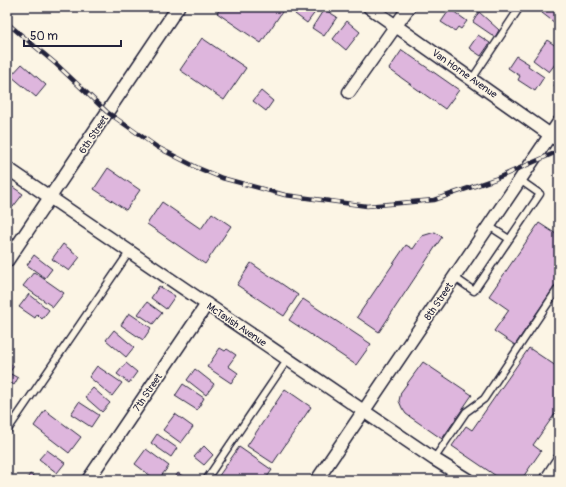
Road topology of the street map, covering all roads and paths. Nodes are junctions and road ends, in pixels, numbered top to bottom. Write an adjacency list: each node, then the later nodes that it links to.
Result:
1 (178, 7): 12 (street, 6th Street)
2 (369, 7): 5 (street, Van Horne Avenue)
3 (409, 7): 5 (street)
4 (520, 7): 6 (lane)
5 (396, 25): 6 (street, Van Horne Avenue); 7 (street)
6 (472, 79): 9 (street, Van Horne Avenue)
7 (348, 92)
8 (559, 122): 9 (street, 8th Street)
9 (555, 138): 11 (street, 8th Street)
10 (7, 168): 12 (street, McTavish Avenue)
11 (520, 180): 13 (street, 8th Street); 14 (lane)
12 (50, 196): 15 (street, McTavish Avenue); 16 (street, 6th Street)
13 (489, 226): 14 (lane); 17 (street, 8th Street)
14 (509, 240): 17 (lane)
15 (130, 251): 19 (street, McTavish Avenue); 22 (lane)
16 (7, 261)
17 (454, 277): 21 (street, 8th Street)
18 (559, 287): 23 (lane)
19 (207, 304): 20 (street, McTavish Avenue); 25 (street, 7th Street)
20 (288, 359): 21 (street, McTavish Avenue); 26 (lane)
21 (364, 411): 23 (street, McTavish Avenue); 27 (street, 8th Street)
22 (7, 431)
23 (434, 459): 28 (street, McTavish Avenue)
24 (559, 460): 29 (street)
25 (88, 480)
26 (206, 480)
27 (317, 480)
28 (468, 480)
29 (546, 480)

